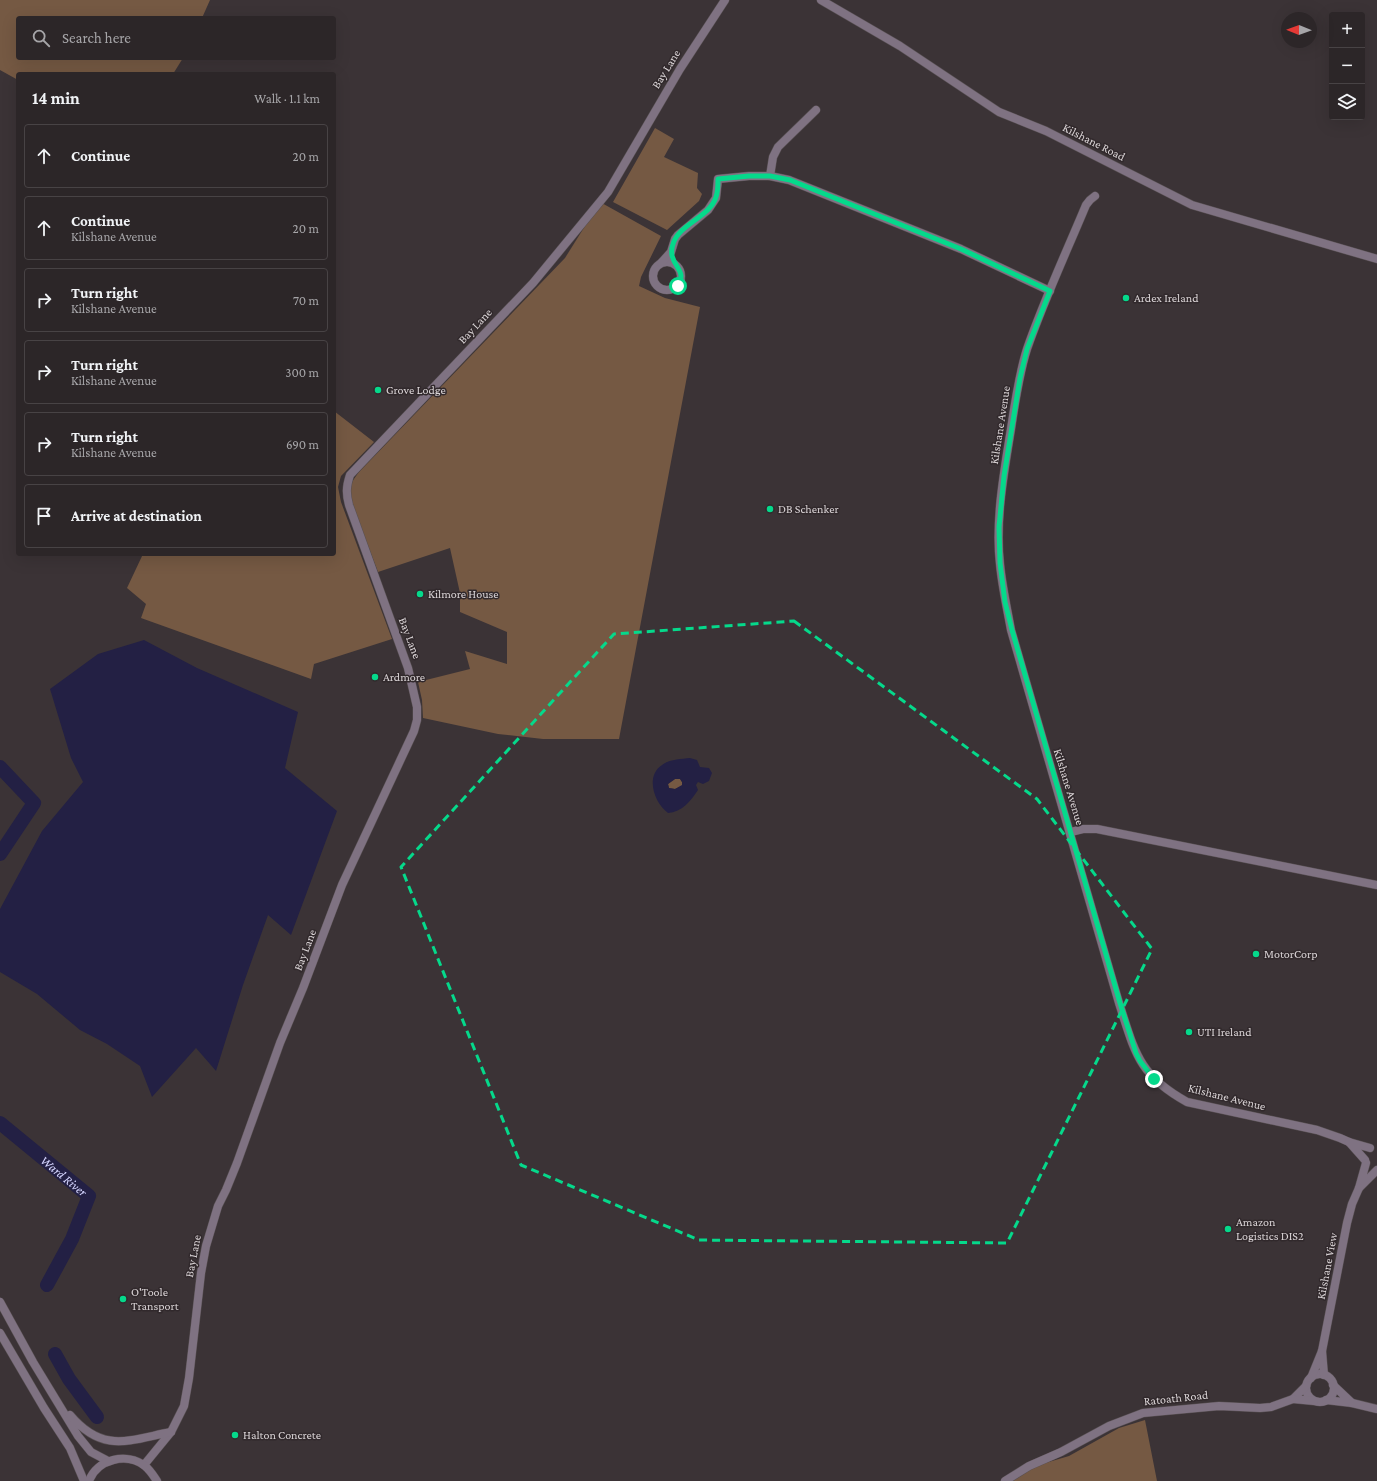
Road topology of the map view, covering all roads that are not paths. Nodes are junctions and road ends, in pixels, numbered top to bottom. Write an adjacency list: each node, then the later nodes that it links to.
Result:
1 (725, 0): 31 (street, Bay Lane)
2 (821, 0): 7 (street, Kilshane Road)
3 (816, 110): 4 (street)
4 (770, 176): 6 (street); 10 (street)
5 (1095, 196): 10 (street, Kilshane Avenue)
6 (670, 252): 8 (street); 9 (street)
7 (1377, 259)
8 (661, 263): 9 (street); 9 (street)
9 (675, 264)
10 (1050, 291): 11 (street, Kilshane Avenue)
11 (1070, 832): 12 (street); 13 (street, Kilshane Avenue)
12 (1377, 885)
13 (1349, 1142): 14 (street, Kilshane Avenue); 15 (street, Kilshane Avenue)
14 (1374, 1146): 15 (street, Kilshane View)
15 (1365, 1162): 16 (street, Kilshane Avenue); 17 (street, Kilshane View)
16 (1377, 1170): 17 (street, Kilshane View)
17 (1359, 1188): 20 (street, Kilshane View)
18 (0, 1302): 21 (street)
19 (0, 1333): 34 (street)
20 (1322, 1351): 22 (street, Kilshane View); 23 (street, Kilshane View)
21 (33, 1362): 31 (street); 32 (street)
22 (1324, 1375): 23 (street); 24 (street)
23 (1311, 1378): 25 (street)
24 (1333, 1385): 27 (street); 29 (street)
25 (1306, 1386): 26 (street, Ratoath Road); 28 (street)
26 (1293, 1399): 28 (street, Ratoath Road); 37 (street, Ratoath Road)
27 (1326, 1400): 28 (street); 29 (street)
28 (1314, 1401)
29 (1352, 1403): 30 (street)
30 (1377, 1409)
31 (171, 1432): 33 (street, Bay Lane)
32 (108, 1461): 33 (street); 35 (street)
33 (144, 1465): 36 (street)
34 (84, 1481)
35 (89, 1481)
36 (157, 1481)
37 (1005, 1481)

